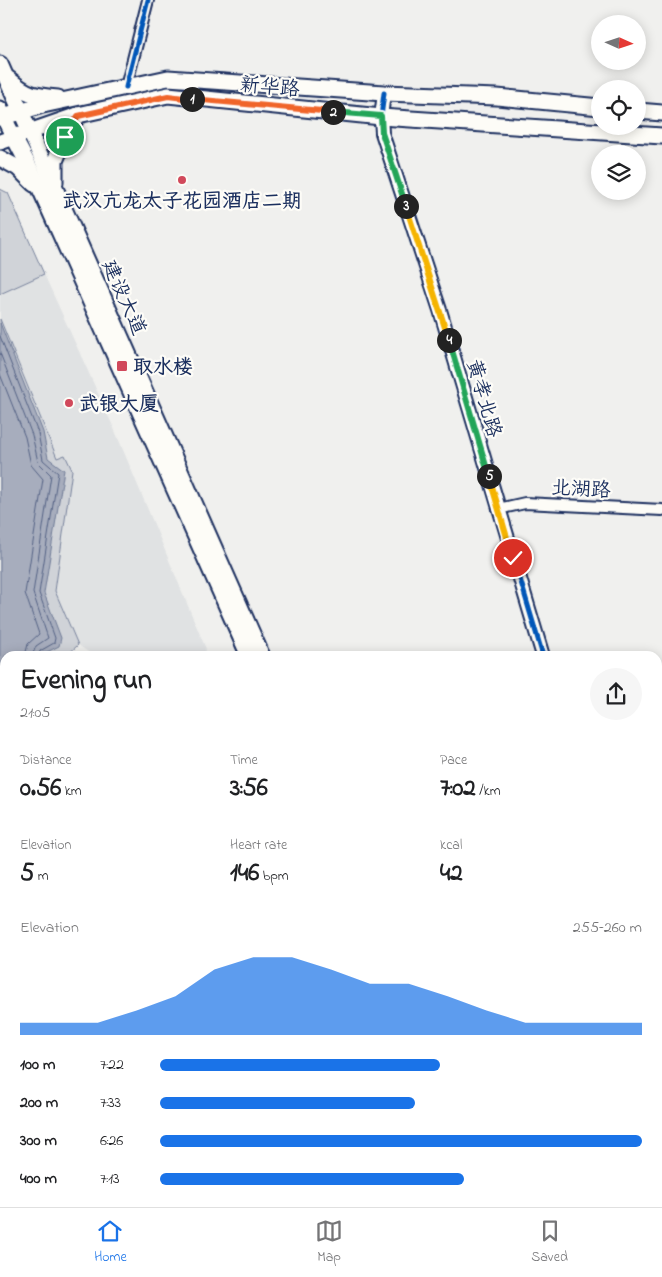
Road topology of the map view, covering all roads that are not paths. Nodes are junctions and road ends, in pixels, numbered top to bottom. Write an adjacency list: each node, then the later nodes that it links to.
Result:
1 (148, 0): 3 (street)
2 (3, 70): 5 (main road); 7 (main road, 建设大道)
3 (126, 87): 4 (main road, 新华路); 5 (main road, 新华路)
4 (384, 93): 6 (main road, 新华路); 12 (street, 黄孝北路)
5 (69, 100): 7 (main road, 新华路)
6 (591, 106)
7 (20, 111): 10 (main road, 新华路); 13 (main road, 建设大道)
8 (646, 112): 9 (main road)
9 (662, 113)
10 (1, 115): 15 (main road, 建设大道)
11 (78, 116): 12 (main road, 新华路); 13 (main road, 新华路); 17 (main road)
12 (381, 116): 14 (main road, 新华路); 18 (street, 黄孝北路)
13 (30, 131): 15 (main road, 新华路); 17 (main road, 建设大道)
14 (662, 136)
15 (6, 140): 17 (main road, 建设大道)
16 (0, 158): 17 (main road)
17 (49, 191): 20 (main road, 建设大道); 21 (main road, 建设大道)
18 (498, 509): 19 (street, 北湖路); 22 (street, 黄孝北路)
19 (662, 510)
20 (247, 651)
21 (260, 651)
22 (541, 651)

